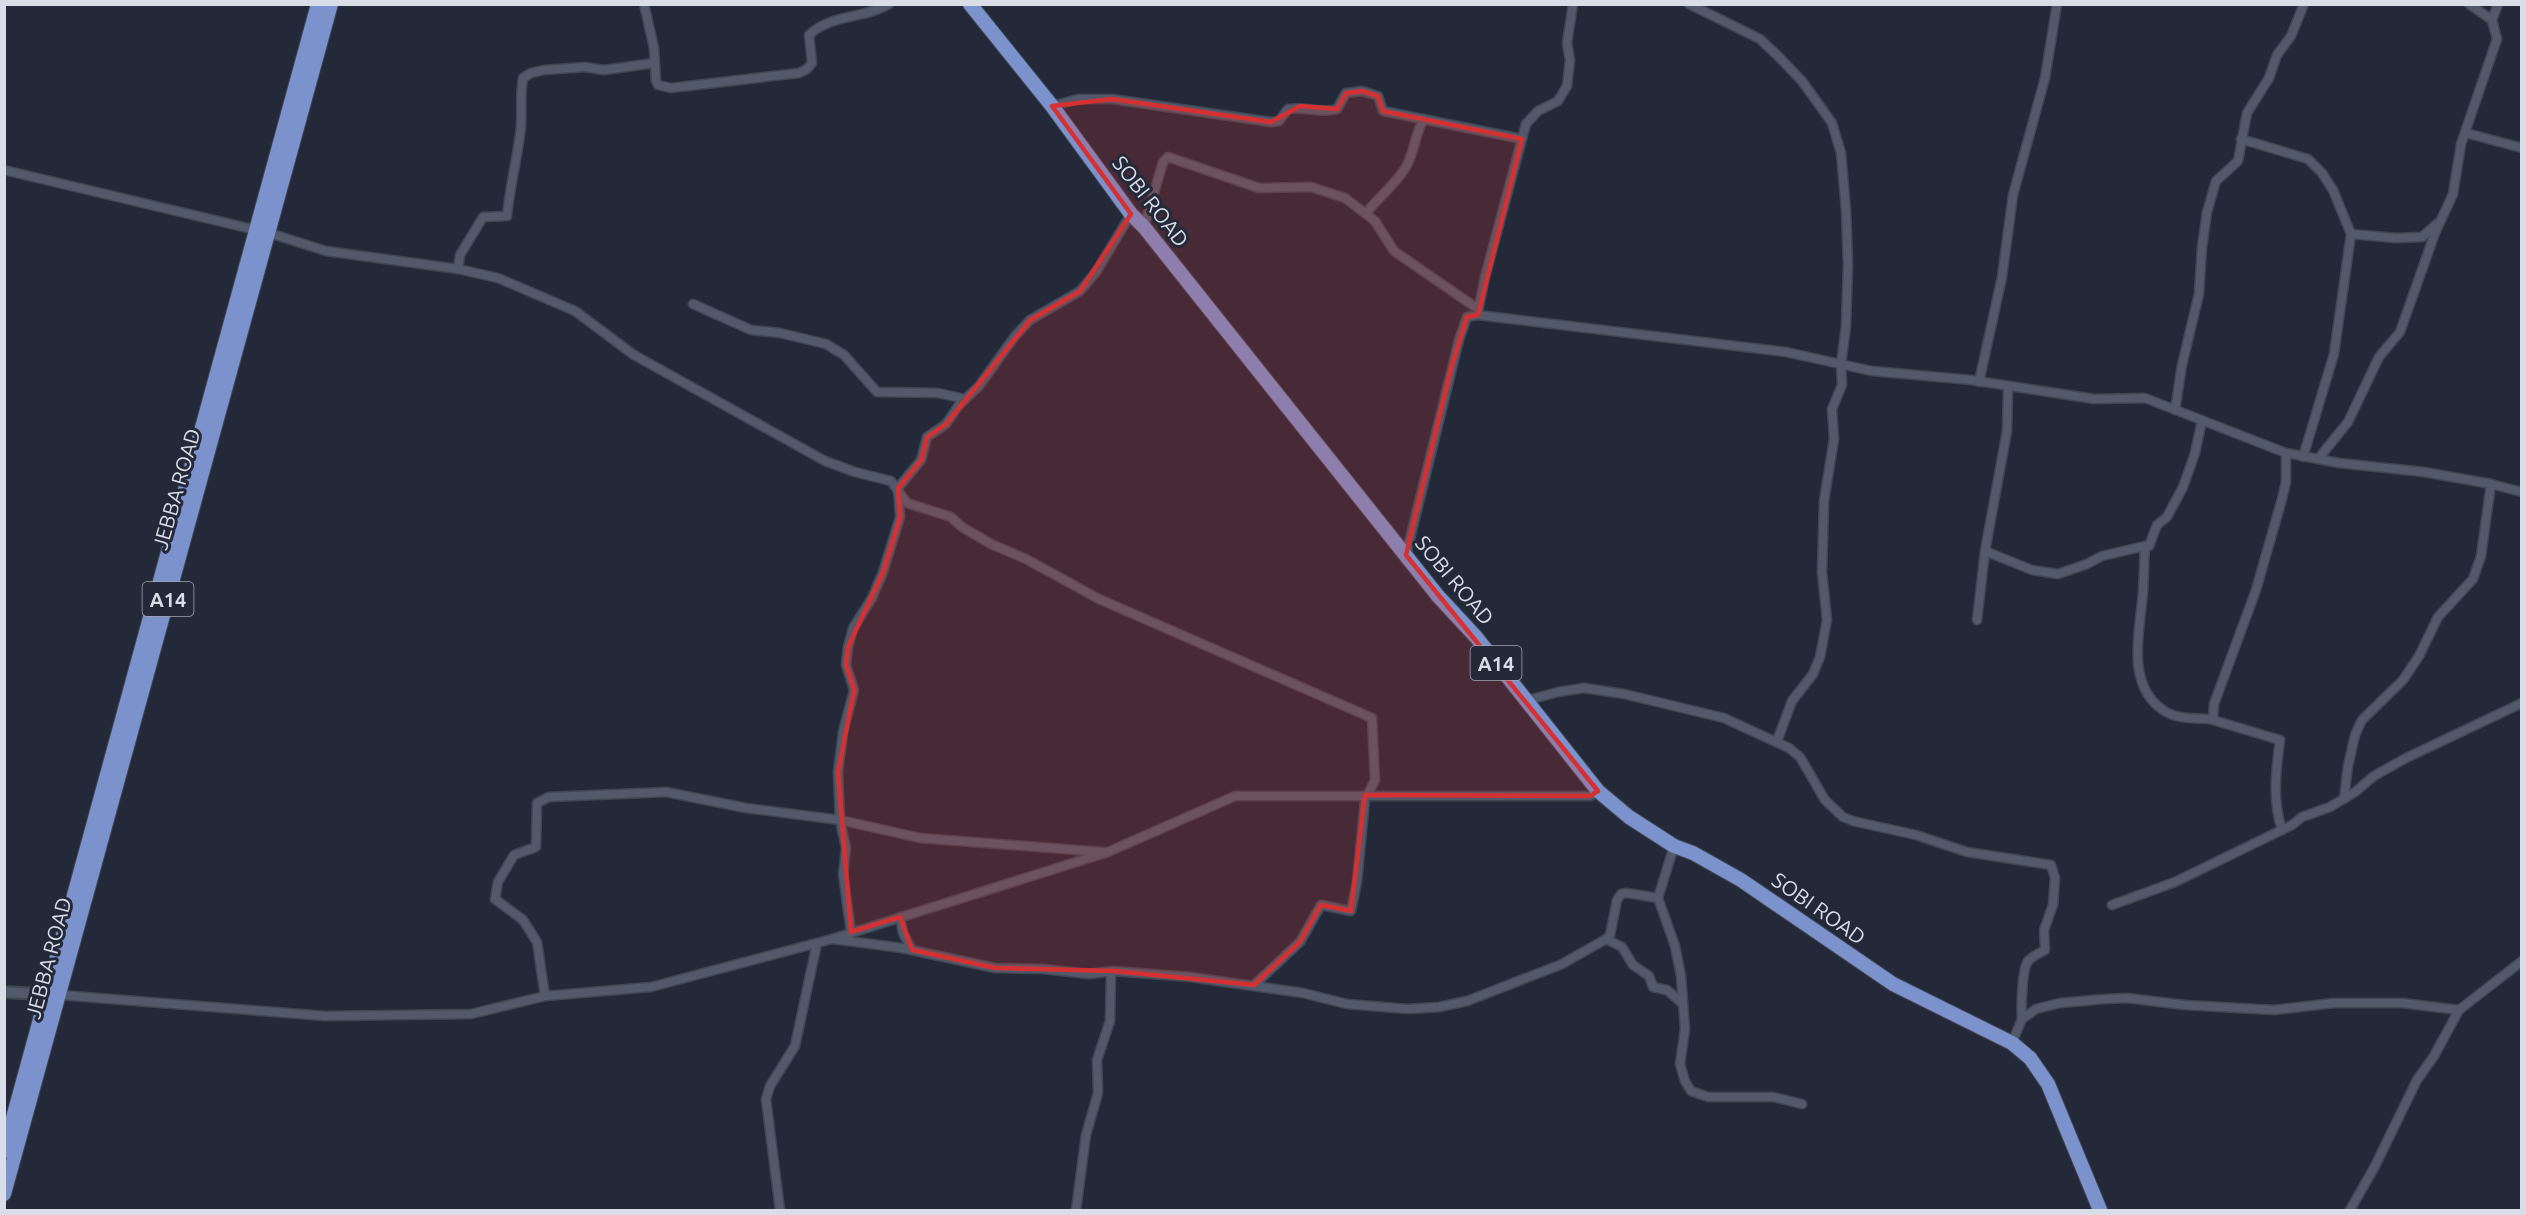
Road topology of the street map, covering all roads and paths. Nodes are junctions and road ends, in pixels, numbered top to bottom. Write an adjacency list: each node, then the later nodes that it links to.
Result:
1 (318, 4): 25 (highway, A14)
2 (331, 4): 25 (highway, A14)
3 (644, 4): 13 (street)
4 (889, 4): 13 (street)
5 (970, 4): 14 (highway, SOBI ROAD / A14)
6 (1574, 4): 17 (street)
7 (1689, 4): 30 (street)
8 (2057, 4): 31 (street)
9 (2304, 4): 18 (street)
10 (2469, 4): 12 (street)
11 (2498, 4): 12 (street)
12 (2492, 20): 16 (street)
13 (654, 63): 27 (street)
14 (1052, 106): 15 (street); 22 (highway, SOBI ROAD / A14)
15 (1424, 119): 17 (street); 21 (street)
16 (2466, 134): 19 (street); 23 (street)
17 (1522, 139): 29 (street)
18 (2241, 139): 26 (street); 34 (street)
19 (2522, 148)
20 (4, 170): 25 (street)
21 (1366, 213): 24 (street); 29 (street)
22 (1131, 214): 24 (highway, SOBI ROAD / A14); 33 (street)
23 (2440, 222): 26 (street); 38 (street)
24 (1144, 227): 44 (highway, SOBI ROAD / A14)
25 (263, 231): 27 (street); 69 (highway, A14)
26 (2351, 234): 37 (street)
27 (458, 269): 40 (street)
28 (693, 304): 33 (street)
29 (1478, 312): 30 (street); 44 (street)
30 (1841, 365): 31 (street); 49 (street)
31 (1978, 382): 32 (street)
32 (2008, 387): 34 (street); 43 (street)
33 (965, 399): 40 (street)
34 (2175, 410): 35 (street)
35 (2202, 421): 36 (street); 42 (street)
36 (2286, 453): 37 (street); 48 (street)
37 (2303, 457): 38 (street)
38 (2318, 459): 39 (street)
39 (2491, 484): 41 (street); 52 (street)
40 (898, 488): 51 (street); 53 (street)
41 (2522, 492)
42 (2145, 546): 43 (street); 48 (street)
43 (1985, 551): 45 (street)
44 (1406, 555): 46 (highway, SOBI ROAD / A14)
45 (1977, 620)
46 (1525, 701): 49 (street); 50 (highway, SOBI ROAD / A14)
47 (2522, 704): 52 (street)
48 (2213, 719): 54 (street)
49 (1777, 741): 73 (street)
50 (1598, 791): 51 (street); 55 (highway, SOBI ROAD / A14)
51 (1369, 795): 56 (street); 67 (street)
52 (2344, 799): 54 (street)
53 (840, 820): 56 (street); 60 (street); 70 (street)
54 (2282, 830): 58 (street)
55 (1674, 846): 57 (street); 74 (highway, SOBI ROAD / A14)
56 (1108, 852): 59 (street)
57 (1658, 898): 62 (street); 71 (street)
58 (2112, 905)
59 (900, 917): 60 (street); 64 (street)
60 (851, 932): 61 (street)
61 (832, 939): 63 (street); 64 (street)
62 (1606, 939): 67 (street); 71 (street)
63 (817, 943): 70 (street); 78 (street)
64 (912, 950): 66 (street)
65 (2522, 961): 72 (street)
66 (1111, 972): 67 (street); 79 (street)
67 (1254, 985)
68 (4, 992): 69 (street)
69 (54, 995): 70 (street); 76 (highway, A14); 77 (highway, JEBBA ROAD / A14)
70 (545, 996)
71 (1683, 1004): 75 (street)
72 (2459, 1010): 73 (street); 81 (street)
73 (2022, 1019): 74 (street)
74 (2012, 1043): 80 (highway, SOBI ROAD / A14)
75 (1802, 1104)
76 (4, 1151)
77 (4, 1194)
78 (780, 1210)
79 (1076, 1210)
80 (2100, 1210)
81 (2350, 1210)

